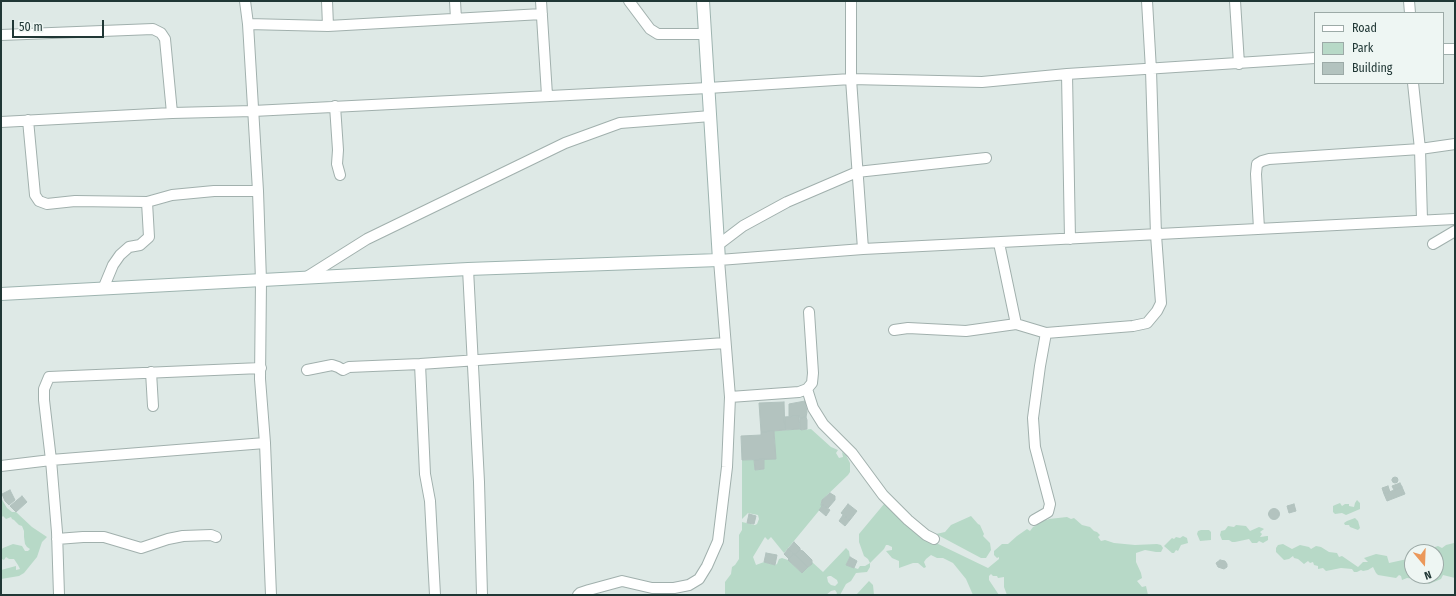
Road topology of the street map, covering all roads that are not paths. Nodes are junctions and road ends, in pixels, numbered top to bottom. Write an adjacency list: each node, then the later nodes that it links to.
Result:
1 (245, 1): 14 (street)
2 (327, 1): 15 (street)
3 (455, 1): 13 (street)
4 (541, 1): 12 (street)
5 (629, 1): 16 (street)
6 (704, 1): 16 (street)
7 (851, 1): 24 (street)
8 (1147, 1): 22 (street)
9 (1235, 1): 21 (street)
10 (1409, 1): 11 (street)
11 (1410, 12)
12 (542, 14): 13 (street); 27 (street)
13 (456, 19): 15 (street)
14 (248, 24): 15 (street); 29 (street)
15 (328, 26)
16 (705, 34): 26 (street)
17 (1, 36): 30 (street)
18 (1455, 48): 19 (street)
19 (1444, 49)
20 (1314, 58): 21 (street)
21 (1239, 64): 22 (street)
22 (1151, 70): 23 (street); 45 (street)
23 (1067, 74): 24 (street); 46 (street)
24 (851, 79): 26 (street); 37 (street)
25 (1414, 84): 35 (street)
26 (708, 88): 27 (street); 31 (street)
27 (547, 95): 28 (street)
28 (335, 106): 29 (street); 38 (street)
29 (253, 111): 30 (street); 39 (street)
30 (172, 113): 32 (street)
31 (710, 116): 49 (street); 53 (street)
32 (28, 120): 33 (street); 40 (street)
33 (1, 122)
34 (1455, 144): 35 (street)
35 (1420, 149): 42 (street); 43 (street)
36 (986, 158): 37 (street)
37 (858, 172): 49 (street); 50 (street)
38 (340, 175)
39 (258, 191): 40 (street); 54 (street)
40 (147, 202): 55 (street)
41 (1455, 219): 42 (street)
42 (1422, 220): 43 (street)
43 (1260, 229): 45 (street)
44 (1455, 231): 48 (street)
45 (1156, 235): 46 (street); 60 (street)
46 (1070, 239): 47 (street)
47 (999, 243): 50 (street); 58 (street)
48 (1433, 244)
49 (718, 245): 51 (street)
50 (863, 249): 51 (street)
51 (719, 260): 52 (street); 61 (street)
52 (468, 269): 53 (street); 62 (street)
53 (305, 278): 54 (street)
54 (261, 281): 55 (street); 64 (street)
55 (103, 290): 56 (street)
56 (1, 294)
57 (809, 312): 67 (street)
58 (1016, 324): 59 (street); 60 (street)
59 (894, 330)
60 (1046, 333): 73 (street)
61 (724, 343): 62 (street); 68 (street)
62 (472, 360): 63 (street); 80 (street)
63 (420, 364): 65 (street); 79 (street)
64 (261, 368): 66 (street); 70 (street)
65 (307, 370)
66 (151, 372): 69 (street); 71 (street)
67 (807, 389): 68 (street); 76 (street)
68 (730, 397): 81 (street)
69 (153, 406)
70 (265, 443): 71 (street); 78 (street)
71 (51, 460): 72 (street); 75 (street)
72 (1, 466)
73 (1034, 520)
74 (216, 536): 75 (street)
75 (57, 539): 77 (street)
76 (934, 539)
77 (59, 595)
78 (271, 595)
79 (435, 595)
80 (482, 595)
81 (578, 595)

